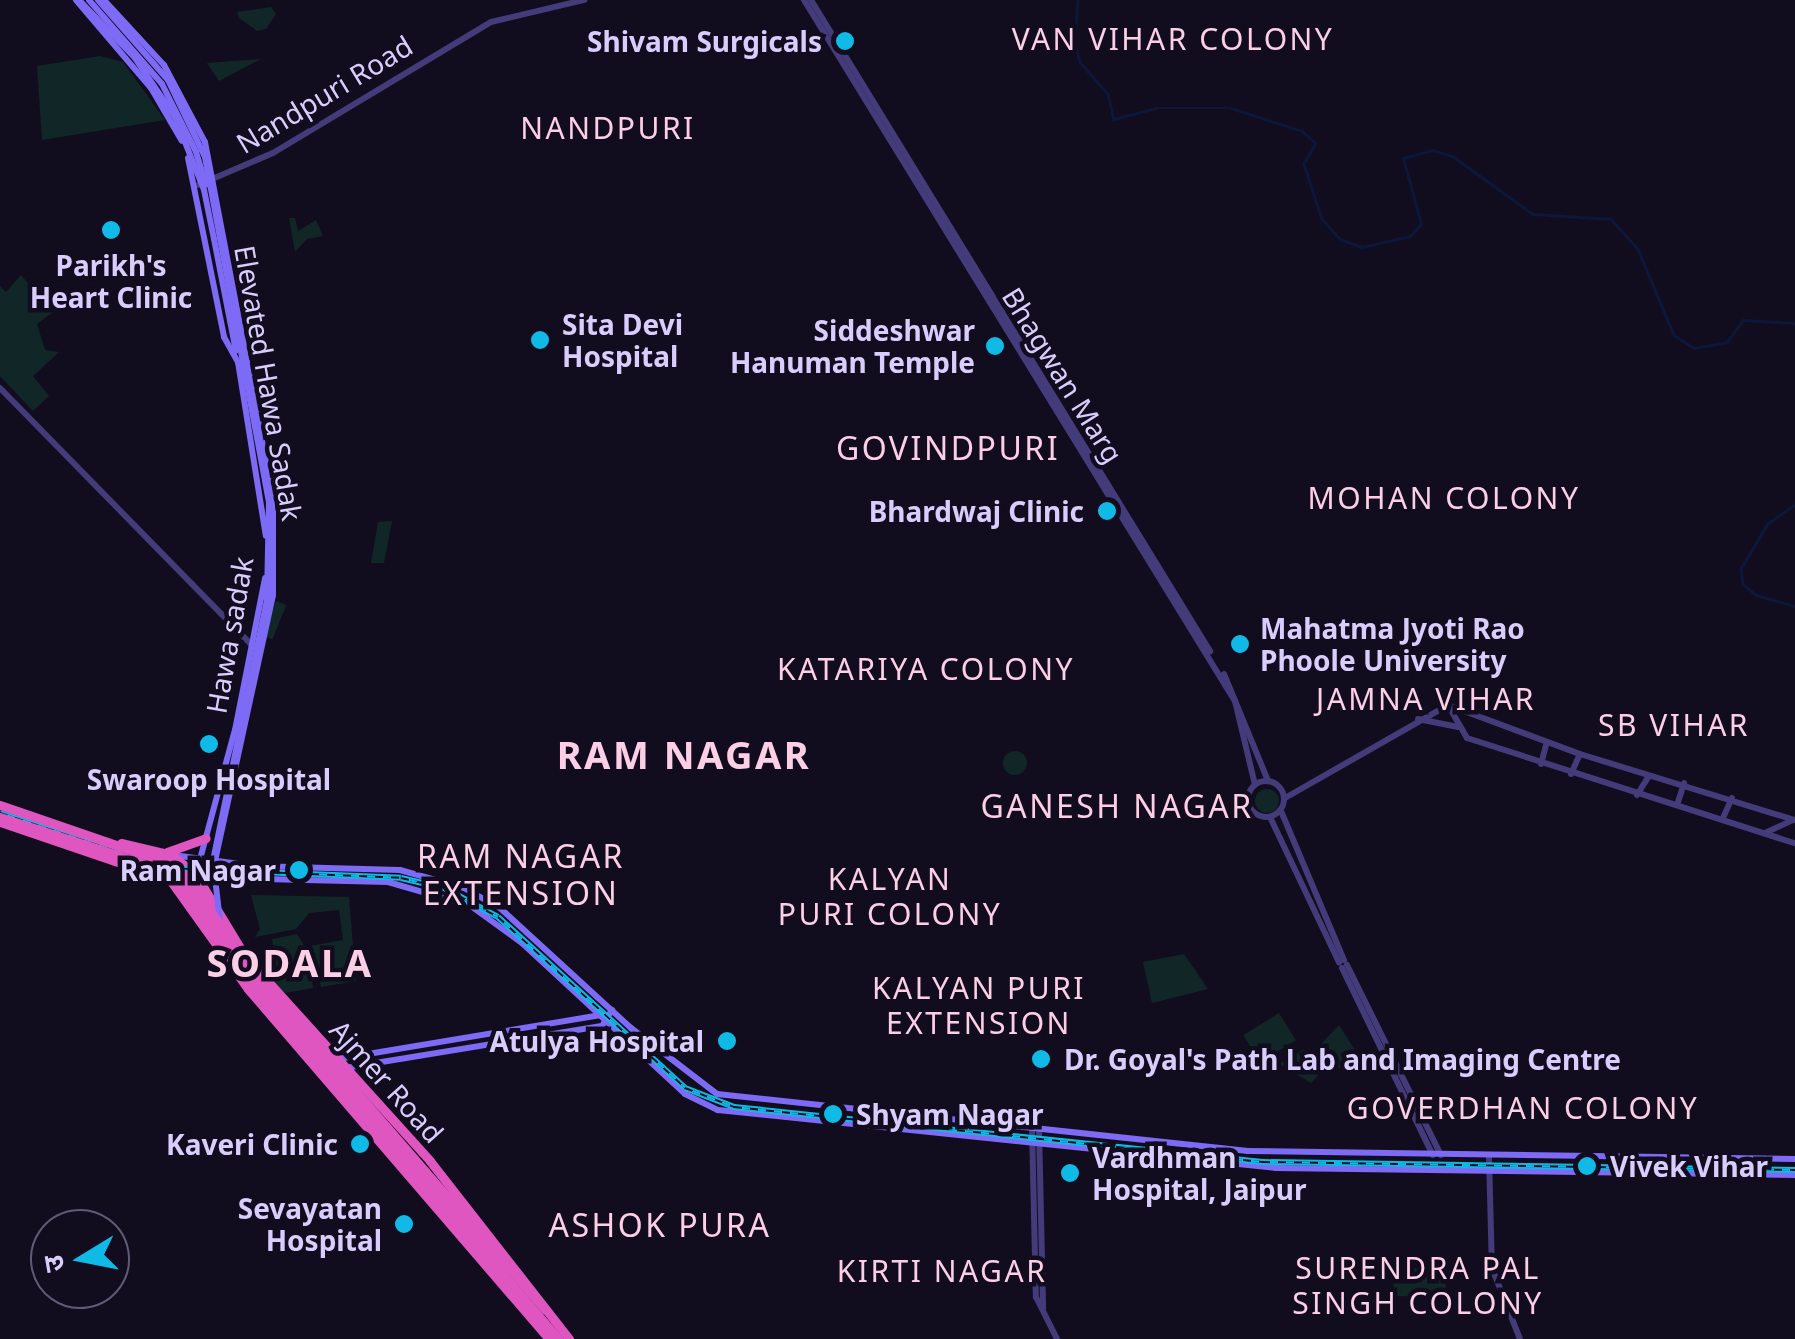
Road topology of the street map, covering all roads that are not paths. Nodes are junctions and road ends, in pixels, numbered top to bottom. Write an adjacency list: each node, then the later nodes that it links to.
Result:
1 (77, 0): 6 (main road, Hawa sadak); 8 (main road, Elevated Hawa Sadak, bridge)
2 (88, 0): 7 (main road, bridge)
3 (584, 0): 7 (street, Nandpuri Road)
4 (807, 0): 20 (street, Bhagwan Marg); 22 (street, Bhagwan Marg)
5 (104, 2): 6 (main road); 7 (main road, Hawa sadak); 42 (main road, Elevated Hawa Sadak, bridge)
6 (93, 20): 7 (main road, Hawa sadak)
7 (206, 184): 8 (main road, Hawa sadak); 11 (main road, Hawa sadak)
8 (238, 362): 10 (main road, Hawa sadak)
9 (0, 388): 10 (street)
10 (253, 646): 11 (street); 34 (main road, Hawa sadak)
11 (264, 649): 39 (main road, Hawa sadak)
12 (1448, 705): 13 (street); 14 (street); 15 (street)
13 (1418, 719): 14 (street); 24 (street)
14 (1459, 727): 17 (street)
15 (1548, 742): 16 (street); 17 (street)
16 (1580, 754): 18 (street); 19 (street)
17 (1541, 764): 18 (street)
18 (1572, 774): 23 (street)
19 (1650, 776): 21 (street); 23 (street)
20 (1268, 781): 22 (street); 24 (street)
21 (1684, 783): 25 (street); 26 (street)
22 (1254, 785): 29 (street)
23 (1637, 795): 26 (street)
24 (1285, 798): 28 (street)
25 (1732, 798): 30 (street); 32 (street)
26 (1678, 802): 30 (street)
27 (0, 804): 36 (highway, Ajmer Road); 42 (highway, bridge)
28 (1280, 811): 29 (street); 43 (street)
29 (1270, 817): 43 (street)
30 (1723, 818): 33 (street)
31 (0, 820): 41 (highway, Ajmer Road); 61 (highway, bridge)
32 (1794, 820): 33 (street)
33 (1766, 834): 35 (street)
34 (206, 838): 36 (highway); 38 (main road, Hawa sadak)
35 (1795, 843)
36 (159, 851): 37 (highway, Ajmer Road)
37 (172, 855): 38 (main road); 40 (highway, Ajmer Road)
38 (200, 861): 39 (main road); 40 (main road, Hawa sadak)
39 (216, 862): 40 (main road, Hawa sadak); 44 (main road)
40 (201, 877): 41 (main road); 45 (main road); 46 (highway, Ajmer Road)
41 (186, 899): 48 (highway, Ajmer Road)
42 (221, 923): 59 (highway, bridge)
43 (1343, 964): 54 (street)
44 (612, 1010): 45 (main road); 50 (main road)
45 (602, 1018): 46 (main road); 47 (main road); 51 (main road)
46 (338, 1059): 47 (highway, Ajmer Road); 48 (main road)
47 (345, 1068): 49 (main road); 59 (highway, Ajmer Road)
48 (320, 1070): 49 (highway, Ajmer Road)
49 (328, 1079): 60 (highway, Ajmer Road)
50 (738, 1098): 51 (main road); 52 (main road)
51 (736, 1113): 53 (main road)
52 (1035, 1128): 53 (street); 54 (main road)
53 (1035, 1144): 57 (main road); 63 (street)
54 (1436, 1154): 55 (main road)
55 (1490, 1156): 56 (main road); 57 (street)
56 (1795, 1159)
57 (1490, 1173): 58 (main road); 64 (street)
58 (1795, 1175)
59 (547, 1312): 62 (highway, Ajmer Road)
60 (550, 1339)
61 (558, 1339)
62 (570, 1339)
63 (1057, 1339)
64 (1520, 1339)

